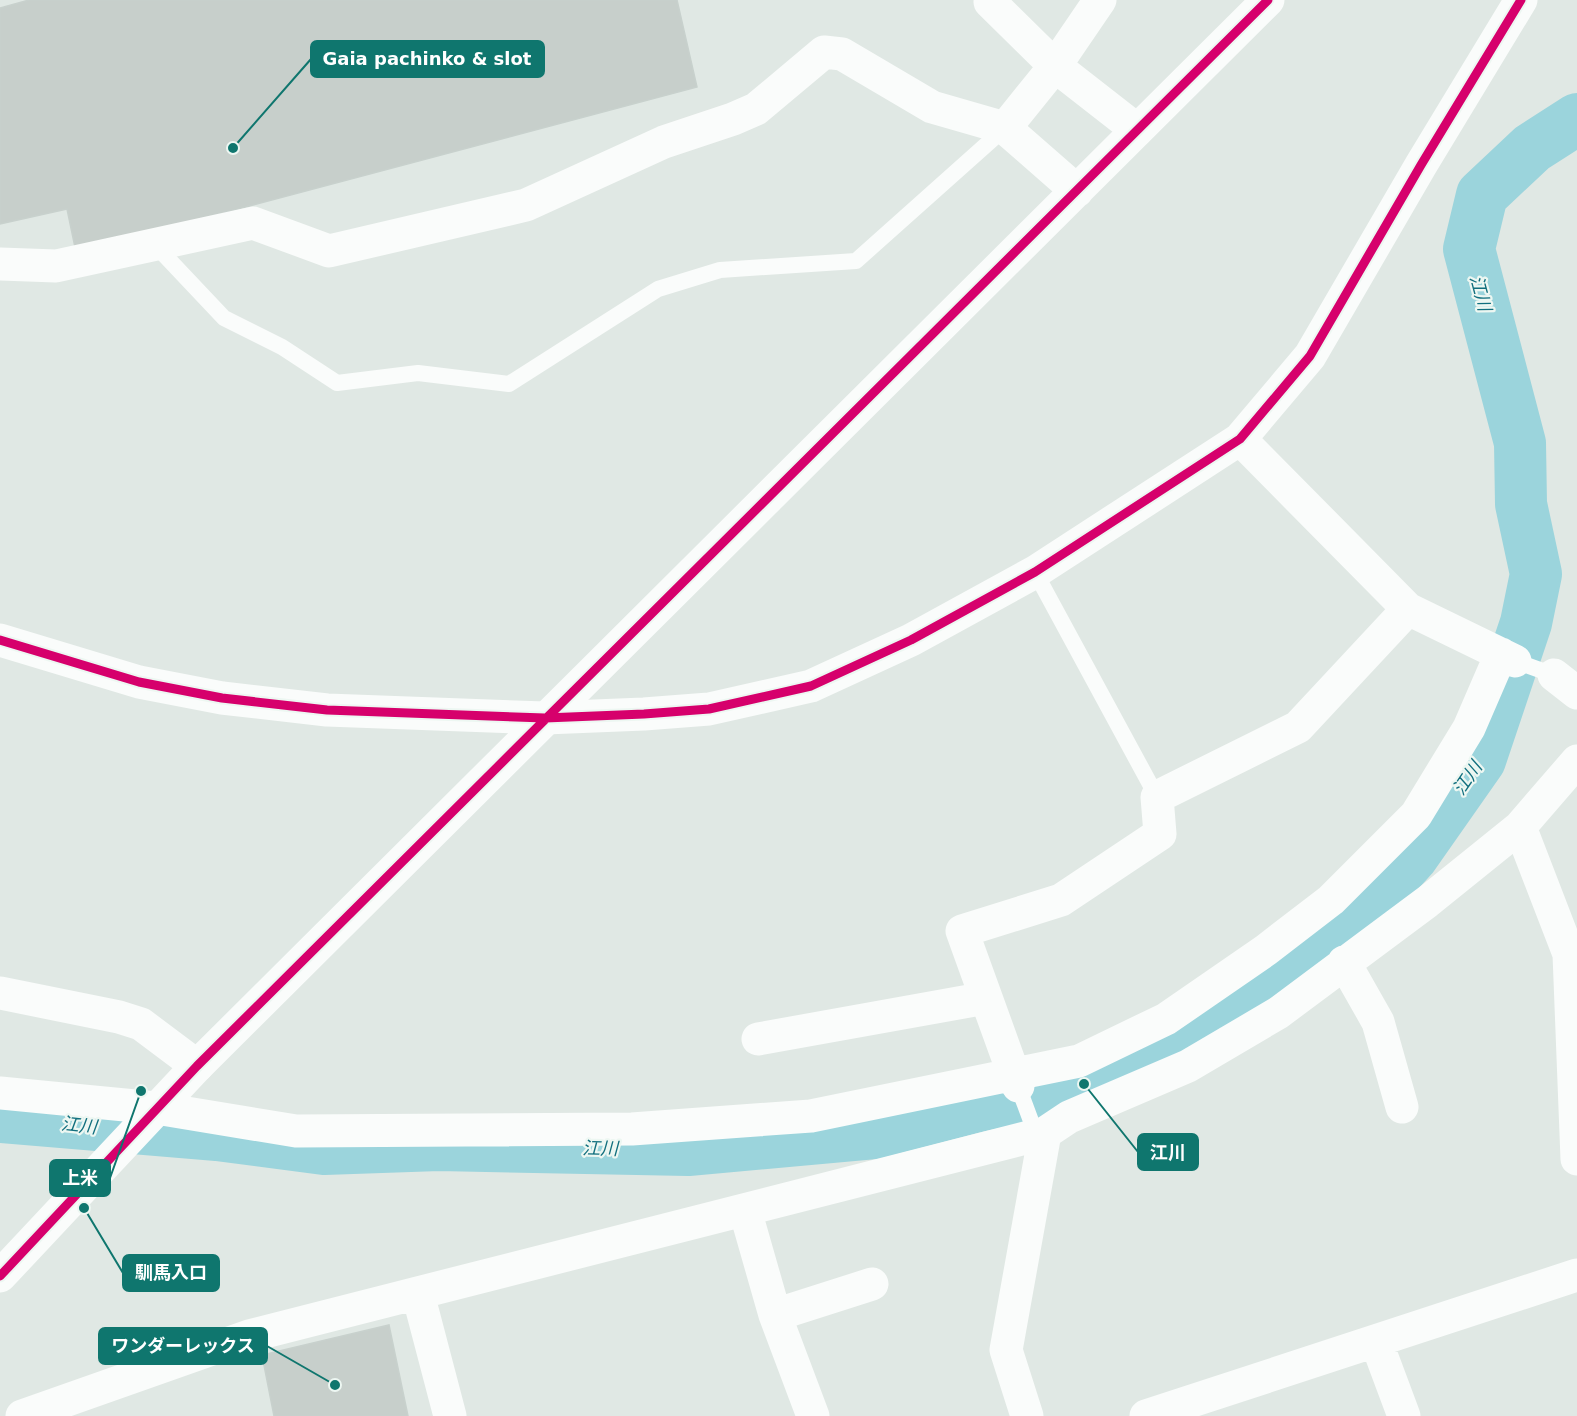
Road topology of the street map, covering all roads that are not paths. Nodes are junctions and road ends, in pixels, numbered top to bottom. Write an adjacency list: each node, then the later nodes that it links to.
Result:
1 (1100, 0): 5 (street)
2 (1268, 0): 7 (street)
3 (1521, 0): 11 (street)
4 (990, 2): 5 (street)
5 (1055, 66): 6 (street); 7 (street)
6 (1005, 128): 8 (street); 9 (street); 9 (lane)
7 (1137, 130): 8 (street)
8 (1077, 191): 17 (street)
9 (155, 245): 10 (street)
10 (0, 264)
11 (1239, 439): 12 (street); 13 (street)
12 (1035, 572): 17 (street); 19 (lane)
13 (1408, 609): 15 (street); 19 (street)
14 (0, 640): 17 (street)
15 (1508, 657): 16 (lane); 26 (street)
16 (1565, 684)
17 (545, 718): 25 (street)
18 (1577, 762): 20 (street)
19 (1157, 797): 23 (street)
20 (1520, 827): 21 (street); 31 (street)
21 (1344, 962): 28 (street); 30 (street)
22 (0, 993): 25 (street)
23 (986, 998): 24 (street); 26 (street)
24 (758, 1039)
25 (197, 1066): 29 (street)
26 (1016, 1080): 29 (street); 30 (lane)
27 (0, 1093): 29 (street)
28 (1402, 1107)
29 (153, 1112): 34 (street)
30 (1038, 1127): 32 (street); 42 (street)
31 (1577, 1160)
32 (745, 1210): 36 (street); 37 (street)
33 (1577, 1275): 38 (street)
34 (0, 1276)
35 (872, 1284): 37 (street)
36 (418, 1294): 39 (street); 40 (street)
37 (775, 1315): 41 (street)
38 (1376, 1341): 43 (street); 44 (street)
39 (22, 1416)
40 (450, 1416)
41 (813, 1416)
42 (1027, 1416)
43 (1146, 1416)
44 (1404, 1416)

